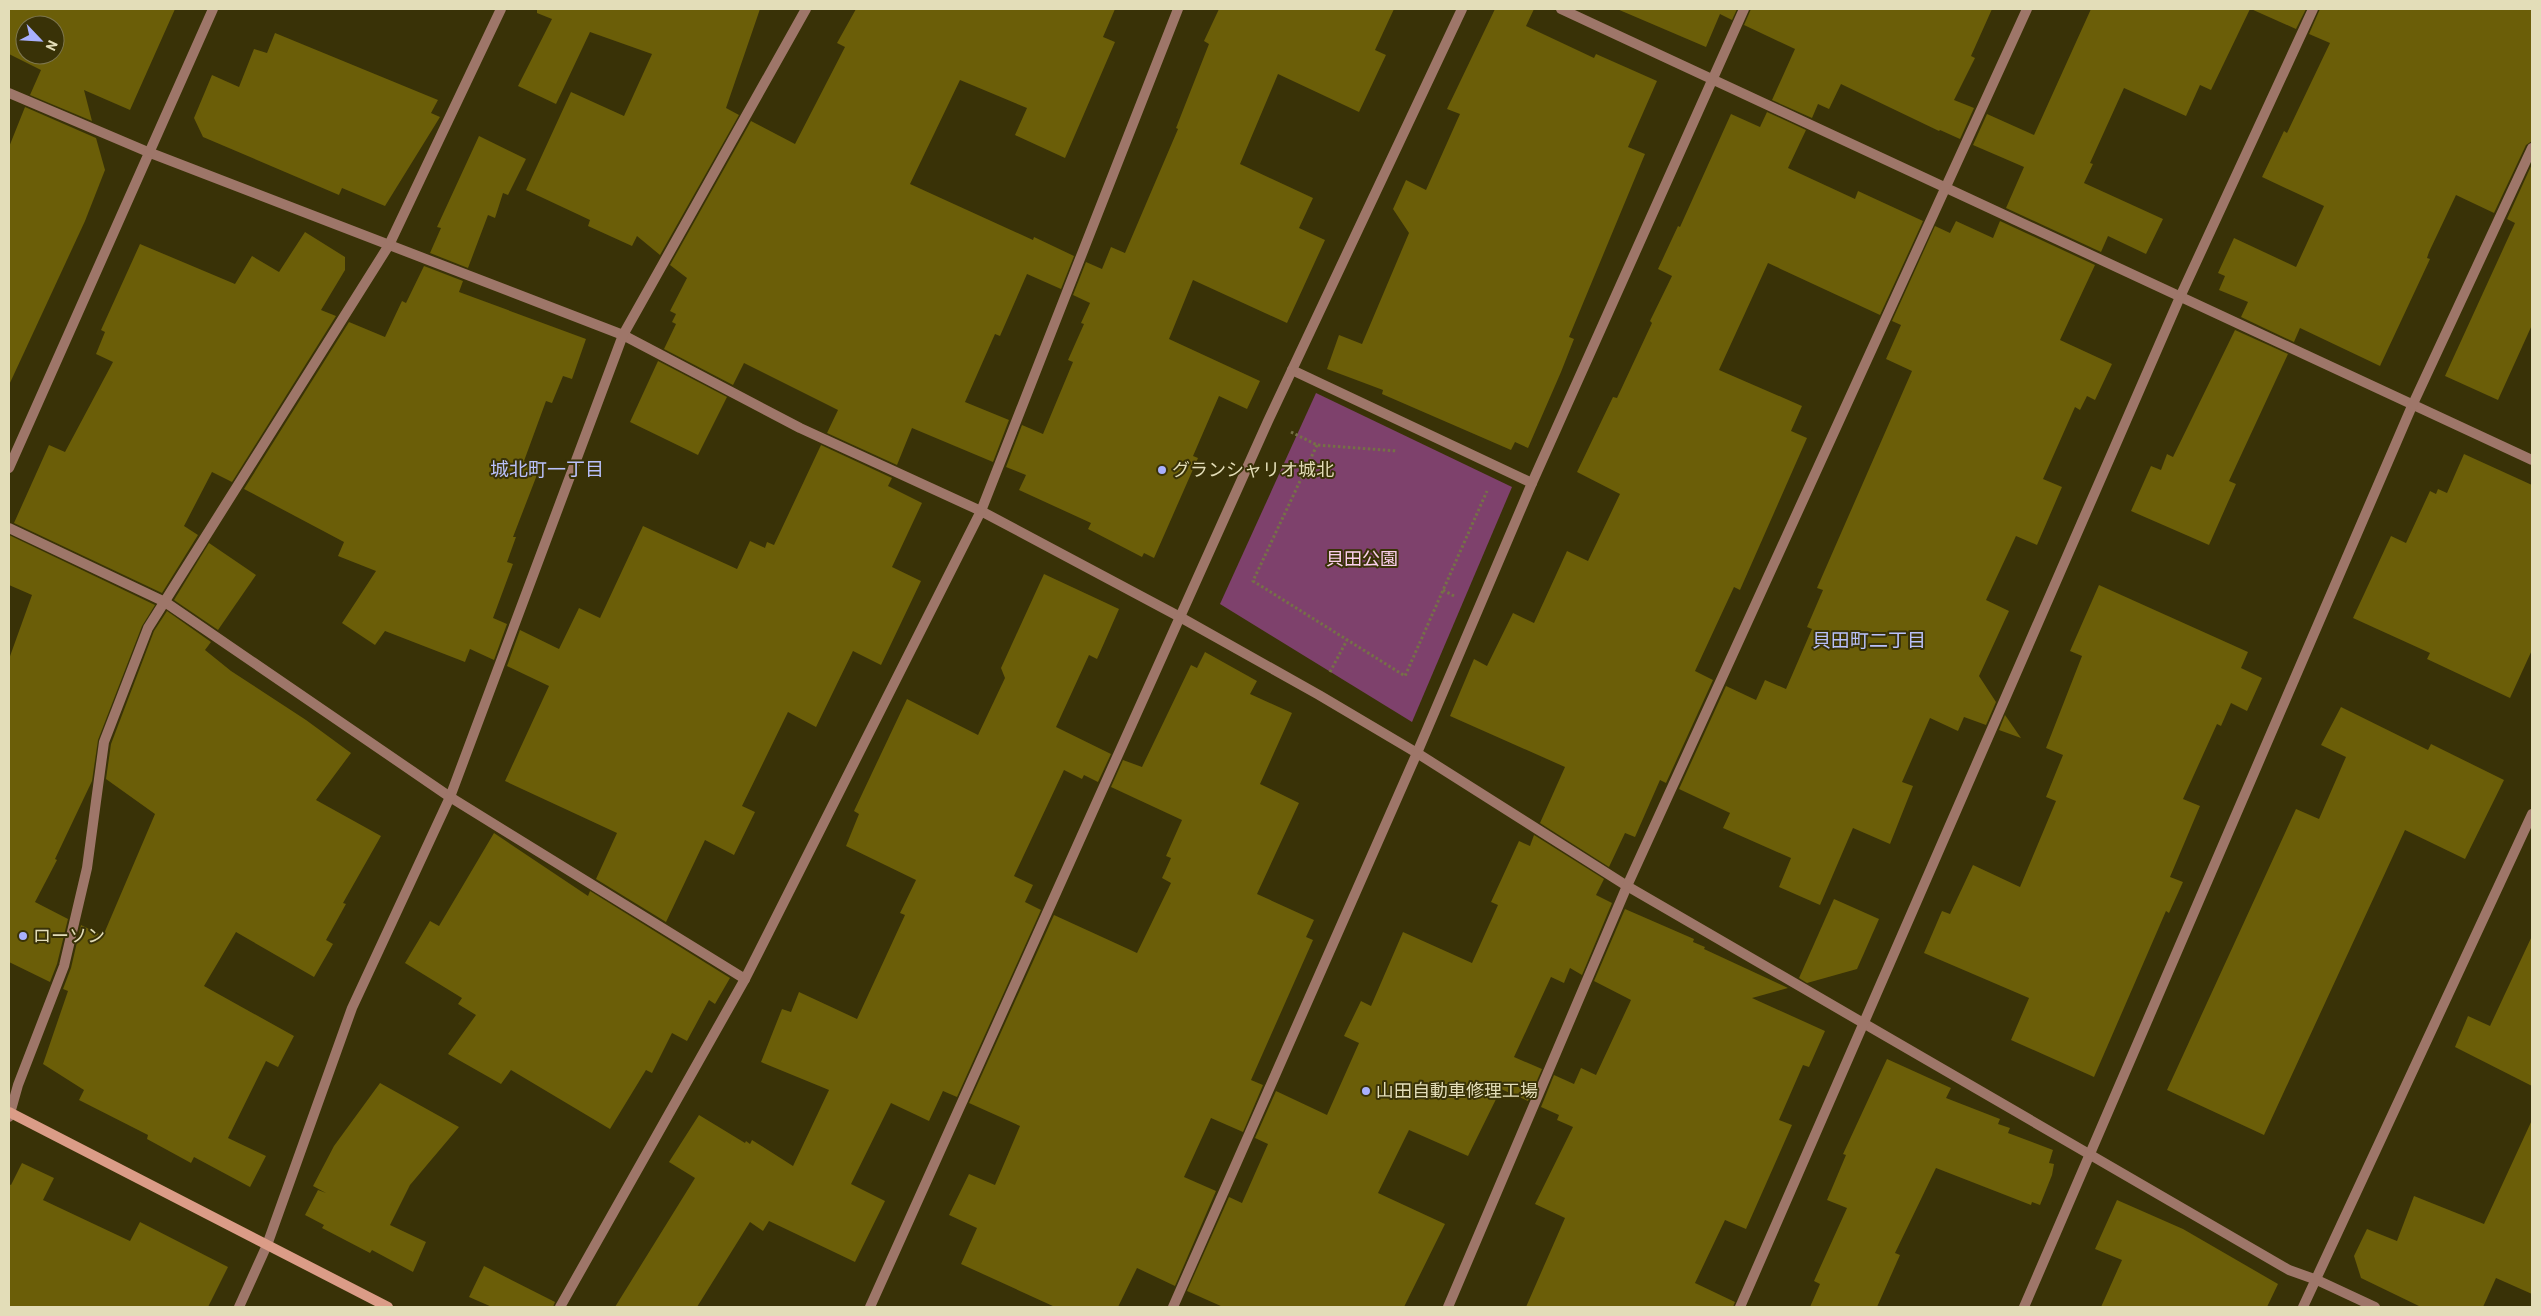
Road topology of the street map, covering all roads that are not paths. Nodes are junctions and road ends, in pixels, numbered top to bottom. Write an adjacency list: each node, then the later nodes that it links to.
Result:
1 (213, 9): 13 (street)
2 (501, 9): 15 (street)
3 (806, 9): 17 (street)
4 (1178, 9): 23 (street)
5 (1462, 9): 18 (street)
6 (1561, 9): 10 (street)
7 (1744, 9): 10 (street)
8 (2027, 9): 14 (street)
9 (2313, 9): 16 (street)
10 (1712, 80): 14 (street); 22 (street)
11 (9, 93): 13 (street)
12 (2532, 148): 19 (street)
13 (148, 152): 15 (street); 21 (street)
14 (1944, 188): 16 (street); 30 (street)
15 (389, 245): 17 (street); 25 (street)
16 (2180, 297): 19 (street); 32 (street)
17 (623, 335): 23 (street); 28 (street)
18 (1292, 370): 22 (street); 26 (street)
19 (2412, 406): 20 (street); 34 (street)
20 (2532, 460)
21 (9, 468)
22 (1532, 483): 27 (street)
23 (981, 511): 26 (street); 31 (street)
24 (9, 528): 25 (street)
25 (165, 602): 28 (street); 33 (street)
26 (1180, 617): 27 (street); 40 (street)
27 (1418, 753): 30 (street); 41 (street)
28 (450, 797): 31 (street); 35 (street)
29 (2532, 814): 36 (street)
30 (1627, 886): 32 (street); 42 (street)
31 (745, 979): 39 (street)
32 (1865, 1023): 34 (street); 43 (street)
33 (9, 1114): 35 (street)
34 (2091, 1154): 36 (street); 44 (street)
35 (267, 1245): 37 (street); 38 (street)
36 (2317, 1280): 45 (street); 46 (street)
37 (238, 1307)
38 (388, 1307)
39 (560, 1307)
40 (870, 1307)
41 (1173, 1307)
42 (1448, 1307)
43 (1740, 1307)
44 (2024, 1307)
45 (2303, 1307)
46 (2375, 1307)

